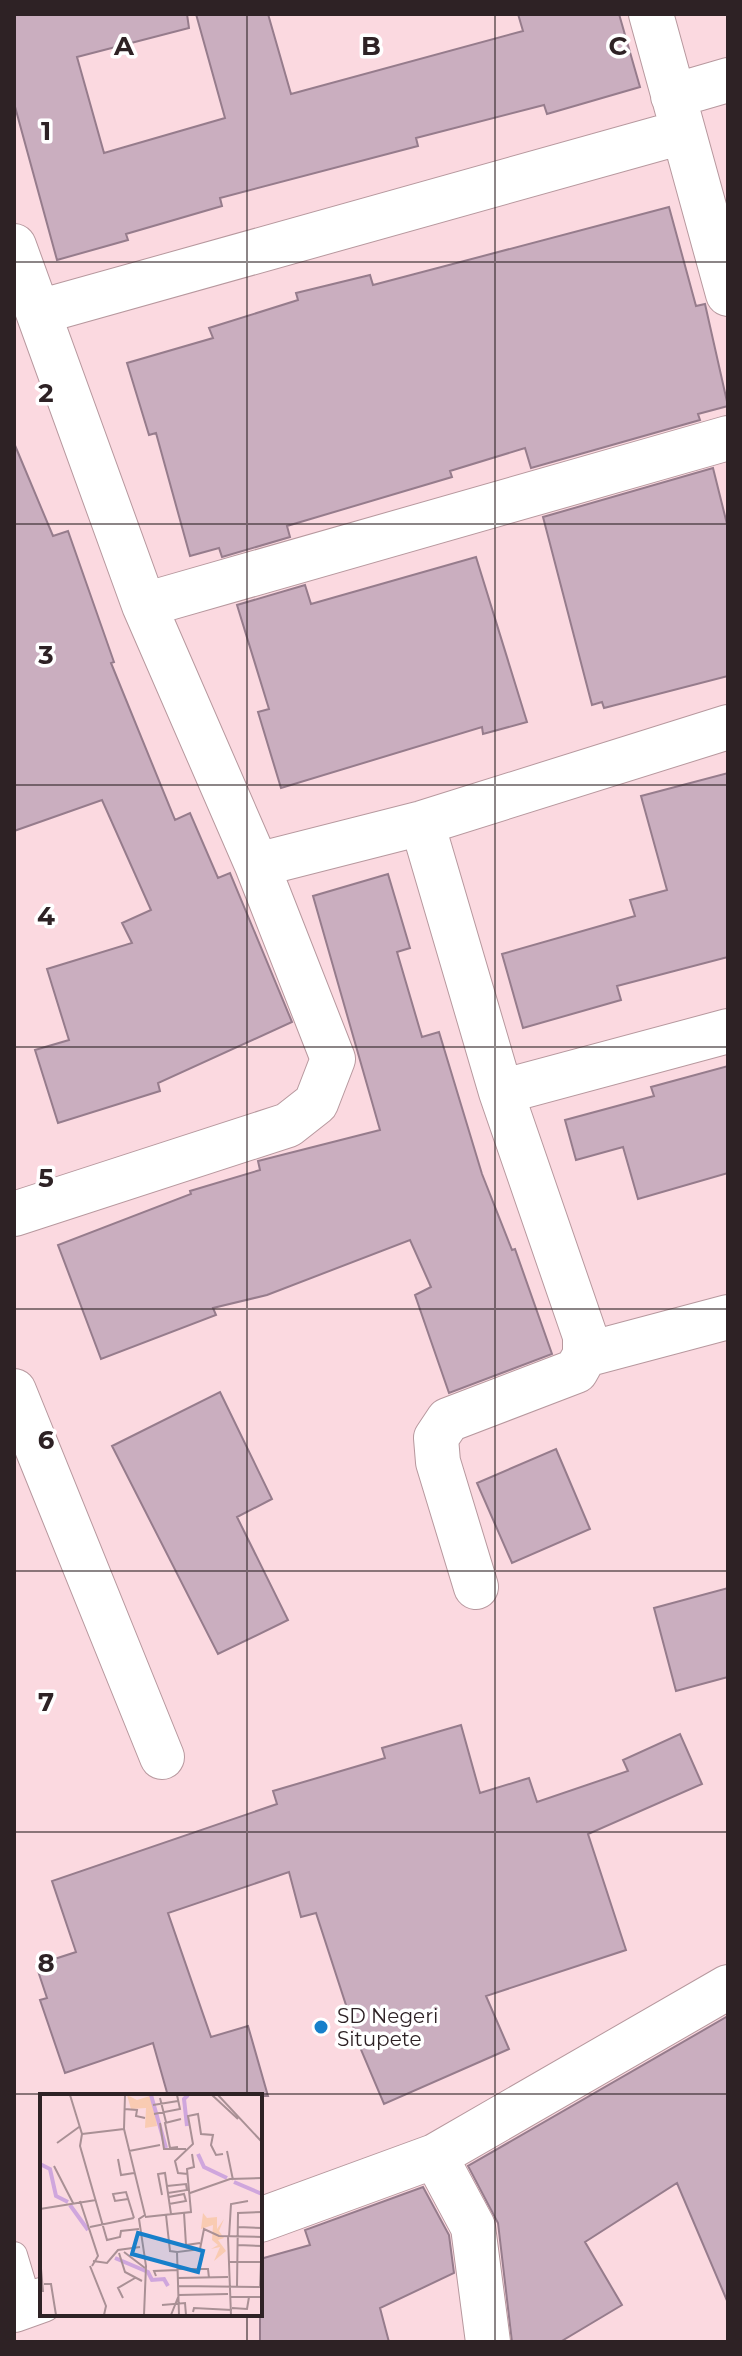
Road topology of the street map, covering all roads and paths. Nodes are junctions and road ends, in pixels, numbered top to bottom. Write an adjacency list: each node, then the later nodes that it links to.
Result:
1 (651, 14): 3 (street)
2 (728, 80): 3 (street)
3 (677, 114): 5 (street); 6 (street)
4 (14, 246): 6 (street)
5 (728, 294)
6 (39, 312): 8 (street)
7 (728, 438): 8 (street)
8 (144, 605): 11 (street)
9 (728, 727): 10 (street)
10 (422, 823): 11 (street); 13 (street)
11 (257, 865): 14 (street)
12 (728, 1031): 13 (street)
13 (501, 1092): 16 (street)
14 (14, 1214)
15 (728, 1317): 16 (street)
16 (585, 1355): 18 (street)
17 (14, 1391): 19 (street)
18 (476, 1587)
19 (162, 1757)
20 (728, 1987): 21 (street)
21 (435, 2156): 22 (street); 25 (street)
22 (262, 2219)
23 (14, 2255): 24 (lane)
24 (28, 2305)
25 (488, 2342)

